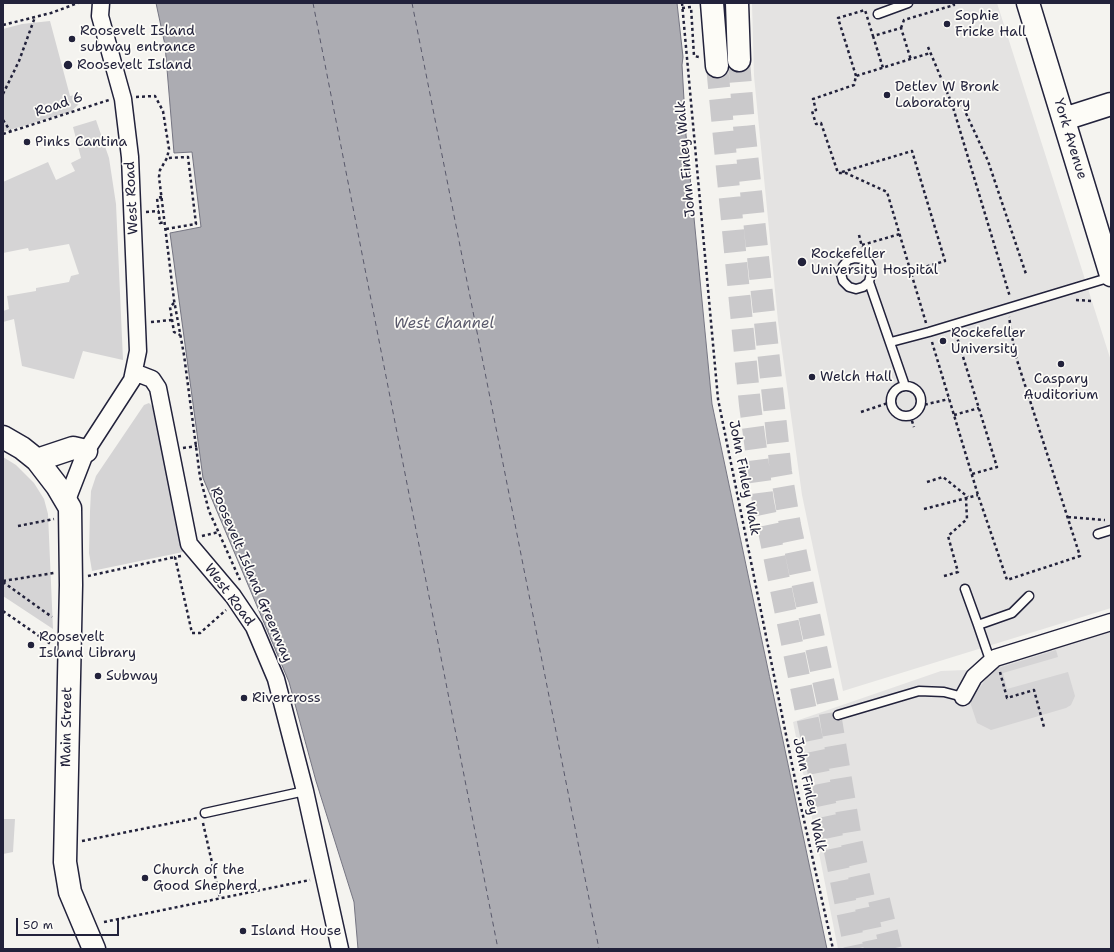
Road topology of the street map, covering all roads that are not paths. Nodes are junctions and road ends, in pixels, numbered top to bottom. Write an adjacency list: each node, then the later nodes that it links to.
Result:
1 (101, 3): 14 (street, West Road)
2 (712, 3): 7 (main road)
3 (908, 3): 6 (lane)
4 (1028, 3): 10 (main road, York Avenue)
5 (738, 8): 8 (main road)
6 (878, 14)
7 (709, 60)
8 (739, 60)
9 (1111, 104): 10 (main road)
10 (1064, 119): 11 (main road, York Avenue)
11 (1111, 276): 13 (lane)
12 (869, 282): 13 (lane)
13 (891, 342): 15 (lane)
14 (134, 372): 17 (street, West Road); 29 (street, West Road)
15 (905, 386): 15 (lane)
16 (3, 436): 18 (main road, Main Street)
17 (86, 451): 18 (main road); 19 (street)
18 (37, 460): 19 (main road, Main Street)
19 (67, 500): 31 (main road, Main Street)
20 (1111, 530): 21 (lane)
21 (1098, 534)
22 (965, 589): 25 (lane)
23 (1029, 596): 25 (lane)
24 (1111, 622): 26 (street)
25 (978, 625): 26 (lane)
26 (994, 664): 27 (street)
27 (963, 697): 28 (lane)
28 (838, 715)
29 (304, 791): 30 (lane); 32 (street, West Road)
30 (205, 813)
31 (94, 949)
32 (340, 949)

